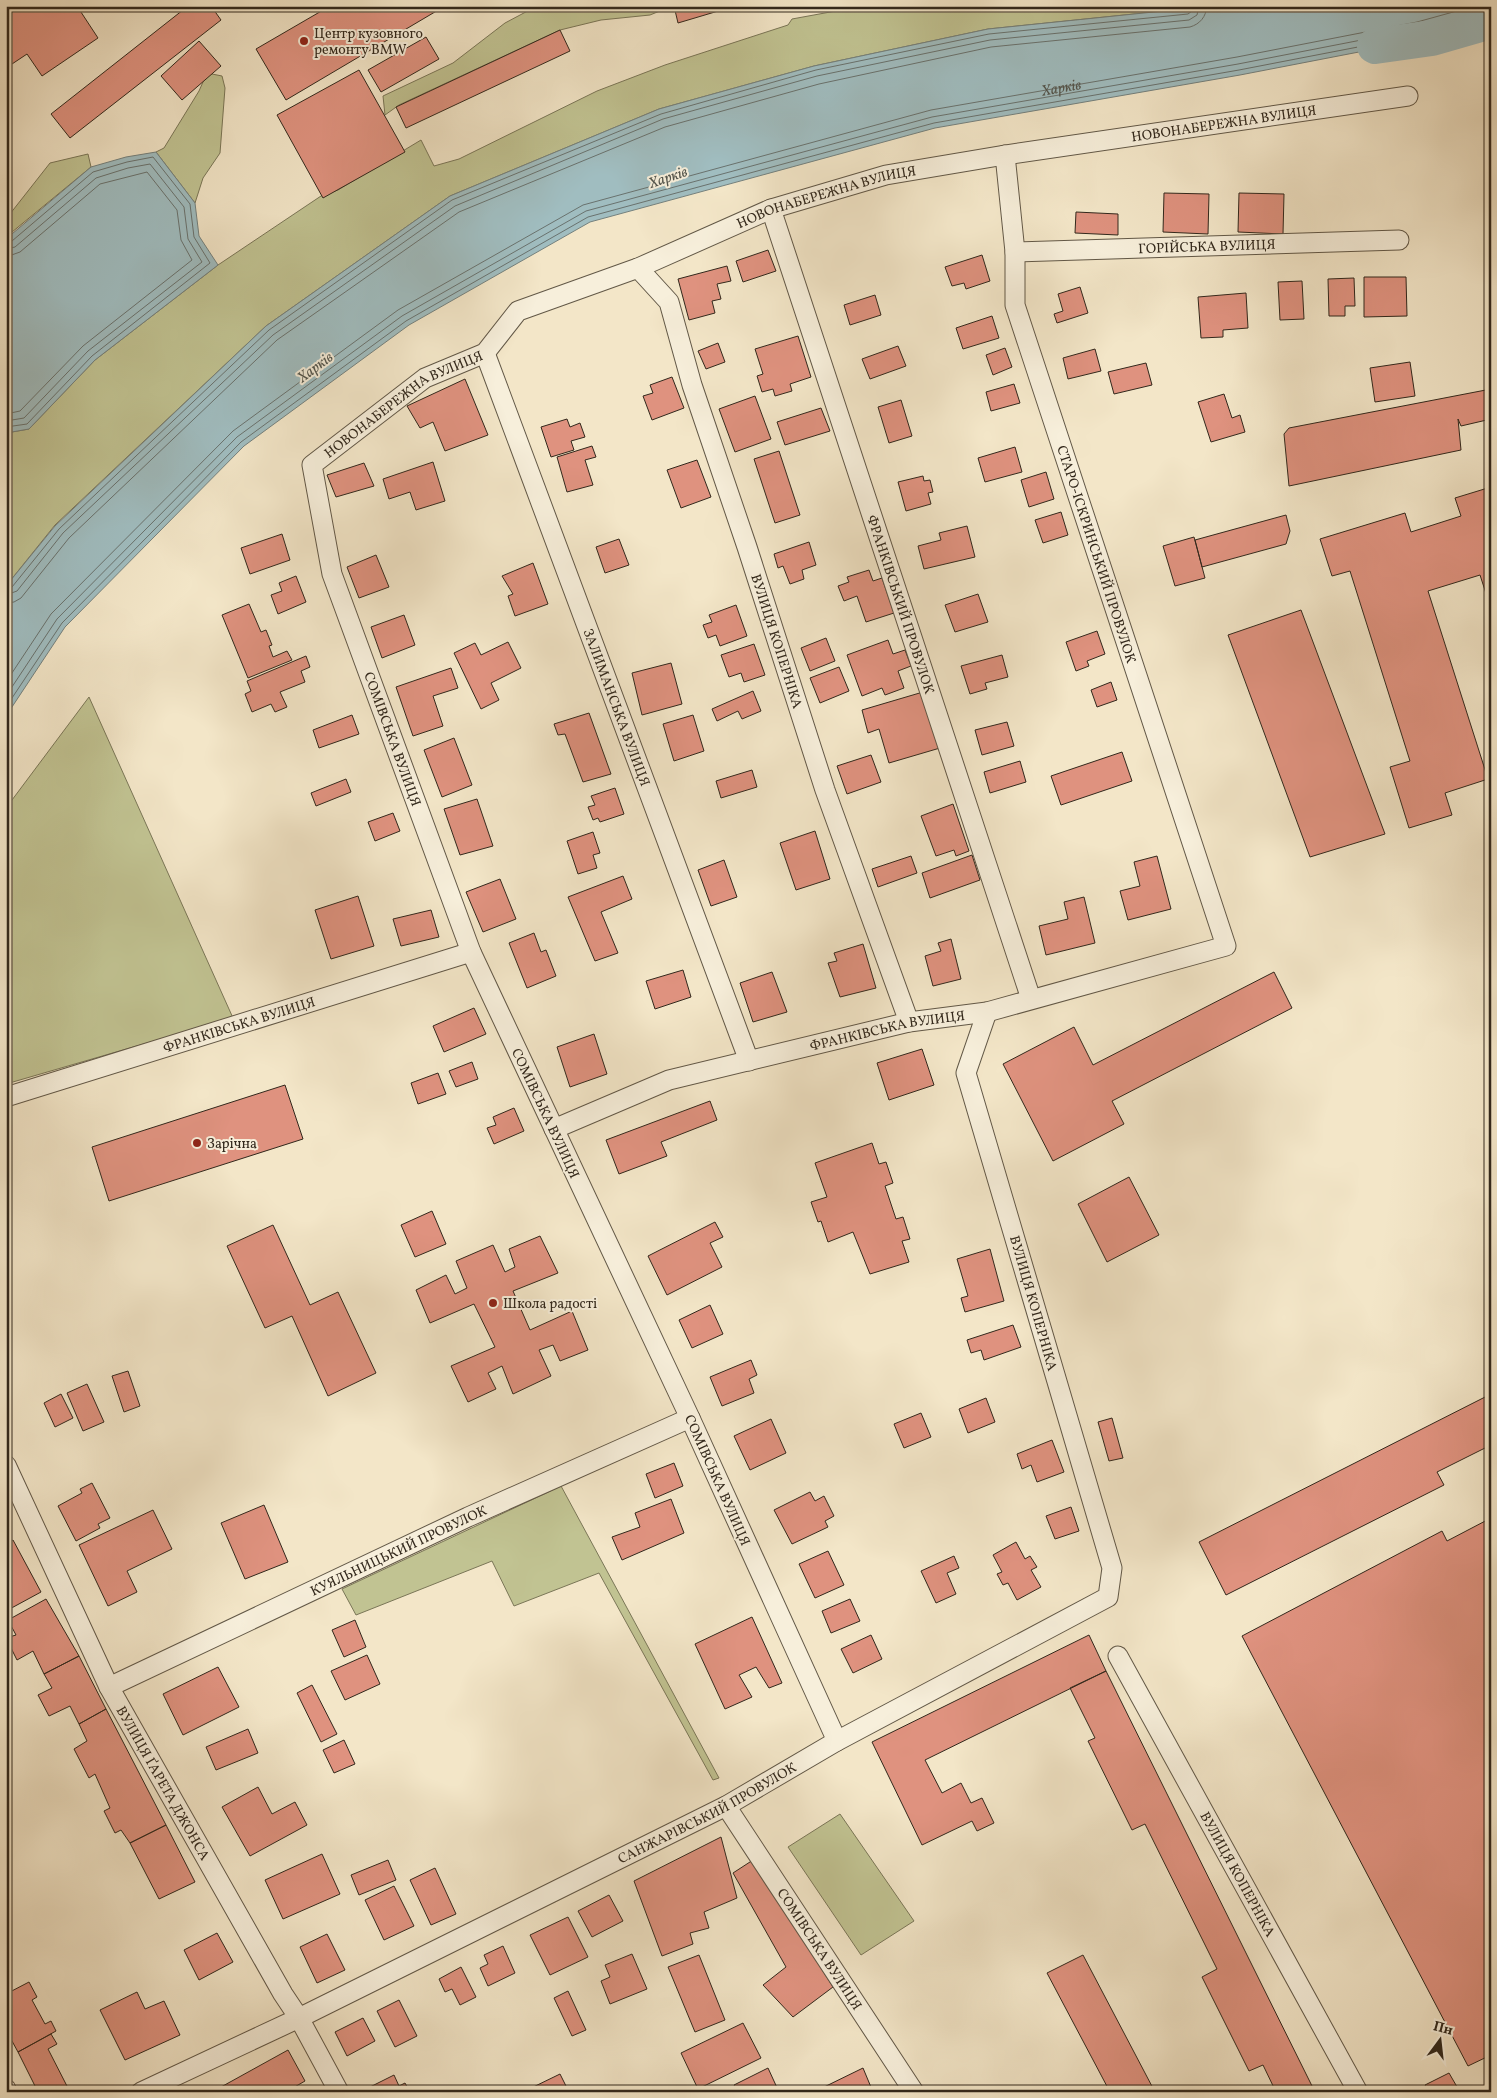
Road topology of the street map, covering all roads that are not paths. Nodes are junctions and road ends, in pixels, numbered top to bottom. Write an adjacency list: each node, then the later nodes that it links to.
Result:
1 (1408, 96): 2 (street, НОВОНАБЕРЕЖНА ВУЛИЦЯ)
2 (1005, 155): 3 (street, НОВОНАБЕРЕЖНА ВУЛИЦЯ); 5 (street, СТАРО-ІСКРИНСЬКИЙ ПРОВУЛОК)
3 (771, 209): 6 (street, НОВОНАБЕРЕЖНА ВУЛИЦЯ); 11 (street, ФРАНКІВСЬКИЙ ПРОВУЛОК)
4 (1399, 240): 5 (street, ГОРІЙСЬКА ВУЛИЦЯ)
5 (1015, 252): 9 (street, СТАРО-ІСКРИНСЬКИЙ ПРОВУЛОК)
6 (638, 268): 7 (street, НОВОНАБЕРЕЖНА ВУЛИЦЯ); 13 (street, ВУЛИЦЯ КОПЕРНІКА)
7 (485, 353): 8 (street, НОВОНАБЕРЕЖНА ВУЛИЦЯ); 14 (street, ЗАЛИМАНСЬКА ВУЛИЦЯ)
8 (312, 465): 10 (street, СОМІВСЬКА ВУЛИЦЯ)
9 (1226, 946): 11 (street, ФРАНКІВСЬКА ВУЛИЦЯ)
10 (472, 952): 15 (street, ФРАНКІВСЬКА ВУЛИЦЯ); 16 (street, СОМІВСЬКА ВУЛИЦЯ)
11 (1030, 999): 12 (street, ФРАНКІВСЬКА ВУЛИЦЯ)
12 (988, 1012): 13 (street, ФРАНКІВСЬКА ВУЛИЦЯ); 19 (street, ВУЛИЦЯ КОПЕРНІКА)
13 (910, 1022): 14 (street, ФРАНКІВСЬКА ВУЛИЦЯ)
14 (749, 1061): 16 (street, ФРАНКІВСЬКА ВУЛИЦЯ)
15 (6, 1097)
16 (554, 1129): 17 (street, СОМІВСЬКА ВУЛИЦЯ)
17 (690, 1418): 21 (street, КУЯЛЬНИЦЬКИЙ ПРОВУЛОК); 22 (street, СОМІВСЬКА ВУЛИЦЯ)
18 (6, 1465): 21 (street, ВУЛИЦЯ ҐАРЕТА ДЖОНСА)
19 (1108, 1597): 22 (street, САНЖАРІВСЬКИЙ ПРОВУЛОК)
20 (1118, 1656): 28 (street, ВУЛИЦЯ КОПЕРНІКА)
21 (109, 1687): 24 (street, ВУЛИЦЯ ҐАРЕТА ДЖОНСА)
22 (836, 1741): 23 (street, САНЖАРІВСЬКИЙ ПРОВУЛОК)
23 (726, 1806): 24 (street, САНЖАРІВСЬКИЙ ПРОВУЛОК); 27 (street, СОМІВСЬКА ВУЛИЦЯ)
24 (300, 2018): 25 (street, САНЖАРІВСЬКИЙ ПРОВУЛОК); 26 (street, ВУЛИЦЯ ҐАРЕТА ДЖОНСА)
25 (141, 2092)
26 (339, 2092)
27 (914, 2092)
28 (1358, 2092)

